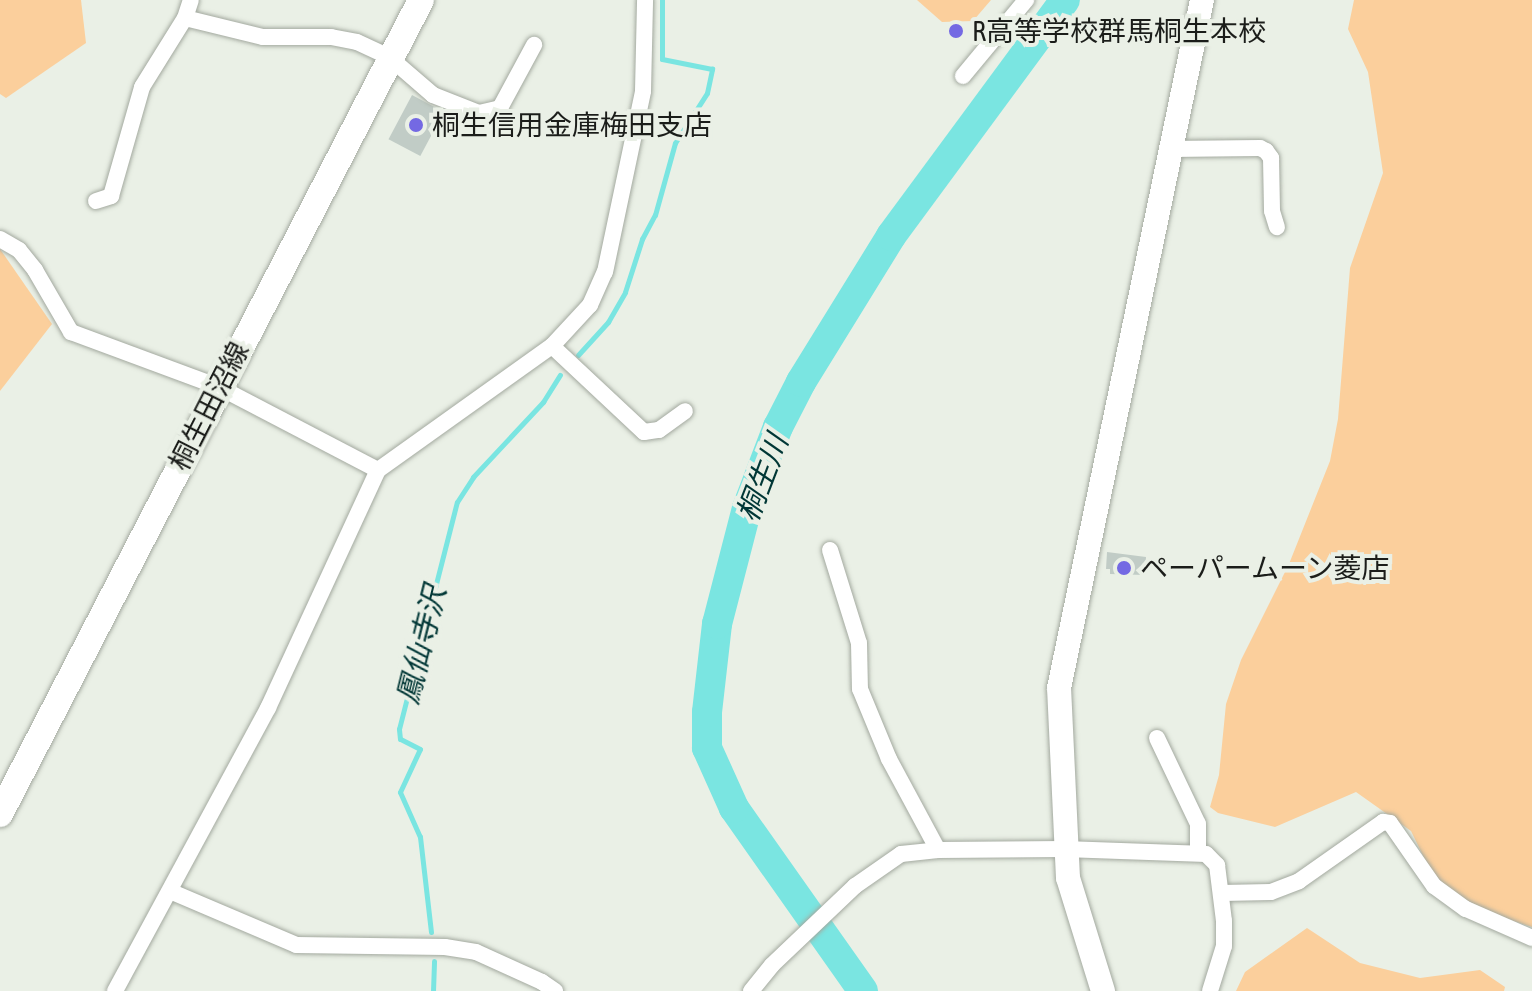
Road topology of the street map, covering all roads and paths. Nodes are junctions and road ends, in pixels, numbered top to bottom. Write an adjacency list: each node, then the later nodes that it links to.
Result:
1 (191, 0): 6 (street)
2 (421, 0): 8 (main road, 桐生田沼線)
3 (645, 0): 14 (street)
4 (1026, 0): 9 (street)
5 (1202, 0): 10 (street)
6 (185, 18): 8 (street); 11 (street)
7 (534, 45): 8 (street)
8 (389, 57): 15 (main road, 桐生田沼線)
9 (963, 76)
10 (1169, 149): 12 (street); 21 (street)
11 (96, 201)
12 (1277, 227)
13 (0, 239): 15 (street)
14 (552, 346): 16 (street); 17 (street)
15 (219, 387): 17 (street); 20 (main road, 桐生田沼線)
16 (685, 411)
17 (378, 470): 24 (street)
18 (830, 550): 22 (street)
19 (1157, 738): 23 (street)
20 (0, 814)
21 (1064, 849): 22 (street); 23 (street); 30 (street)
22 (938, 850): 29 (street)
23 (1198, 853): 25 (street)
24 (172, 892): 27 (street); 28 (street)
25 (1222, 893): 26 (street); 31 (street)
26 (1532, 938)
27 (115, 991)
28 (555, 991)
29 (751, 991)
30 (1103, 991)
31 (1210, 991)

